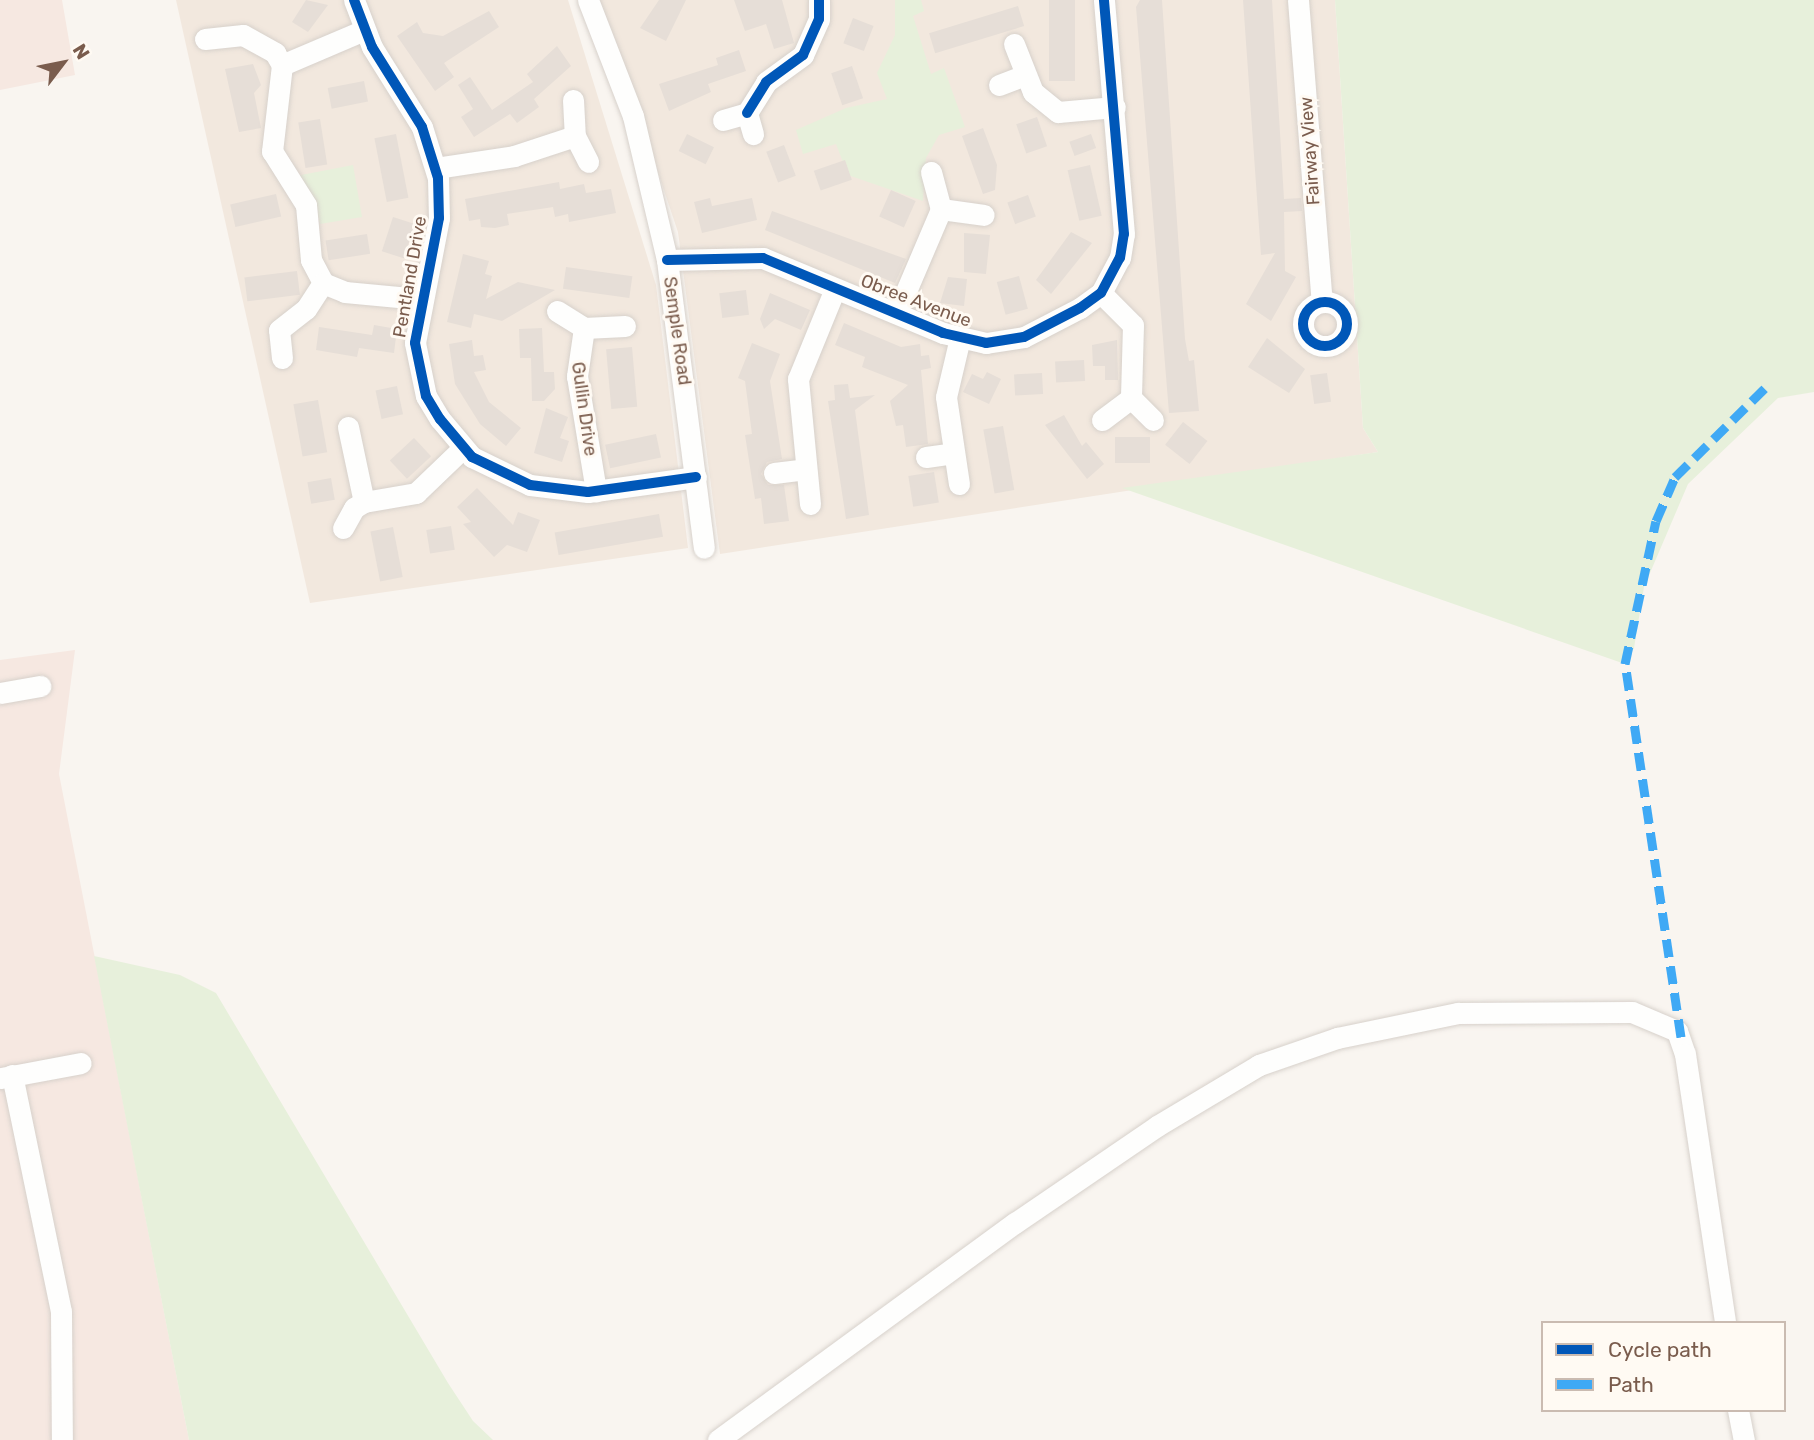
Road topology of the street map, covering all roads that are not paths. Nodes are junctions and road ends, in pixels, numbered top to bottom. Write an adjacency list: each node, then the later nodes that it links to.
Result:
1 (354, 0): 6 (street, Pentland Drive)
2 (588, 0): 23 (street, Semple Road)
3 (819, 0): 14 (street)
4 (1104, 0): 13 (street)
5 (1298, 0): 28 (street, Fairway View)
6 (364, 30): 9 (street); 19 (street, Pentland Drive)
7 (205, 39): 9 (street)
8 (1014, 44): 10 (street)
9 (282, 65): 24 (street)
10 (1025, 75): 11 (street); 13 (street)
11 (999, 85)
12 (573, 100): 17 (street)
13 (1115, 107): 26 (street)
14 (747, 113): 15 (street); 16 (street)
15 (723, 120)
16 (753, 134)
17 (575, 136): 18 (street); 19 (street)
18 (587, 162)
19 (436, 168): 27 (street, Pentland Drive)
20 (931, 172): 21 (street)
21 (941, 209): 22 (street); 29 (street, Obree Avenue)
22 (984, 215)
23 (667, 260): 25 (street, Obree Avenue); 44 (street, Semple Road)
24 (323, 283): 27 (street); 34 (street)
25 (835, 289): 29 (street, Obree Avenue); 42 (street, Obree Avenue)
26 (1101, 293): 33 (street, Obree Avenue); 35 (street)
27 (420, 299): 39 (street, Pentland Drive)
28 (1322, 302)
29 (898, 310): 33 (street, Obree Avenue)
30 (557, 311): 32 (street)
31 (625, 326): 32 (street)
32 (584, 328): 46 (street, Gullin Drive)
33 (960, 338): 40 (street, Obree Avenue)
34 (282, 358)
35 (1131, 398): 36 (street); 37 (street)
36 (1102, 420)
37 (1153, 420)
38 (348, 427): 47 (street)
39 (463, 448): 46 (street, Pentland Drive); 47 (street)
40 (954, 453): 41 (street); 45 (street, Obree Avenue)
41 (926, 457)
42 (806, 468): 43 (street); 48 (street, Obree Avenue)
43 (774, 473)
44 (696, 477): 46 (street, Pentland Drive); 50 (street, Semple Road)
45 (959, 484)
46 (596, 491)
47 (364, 502): 49 (street)
48 (810, 504)
49 (343, 528)
50 (704, 548)
51 (40, 686): 52 (street)
52 (0, 693)
53 (81, 1063): 54 (street)
54 (6, 1077): 57 (street)
55 (1725, 1321): 58 (street)
56 (1738, 1412): 59 (street)
57 (62, 1440)
58 (718, 1440)
59 (1744, 1440)

